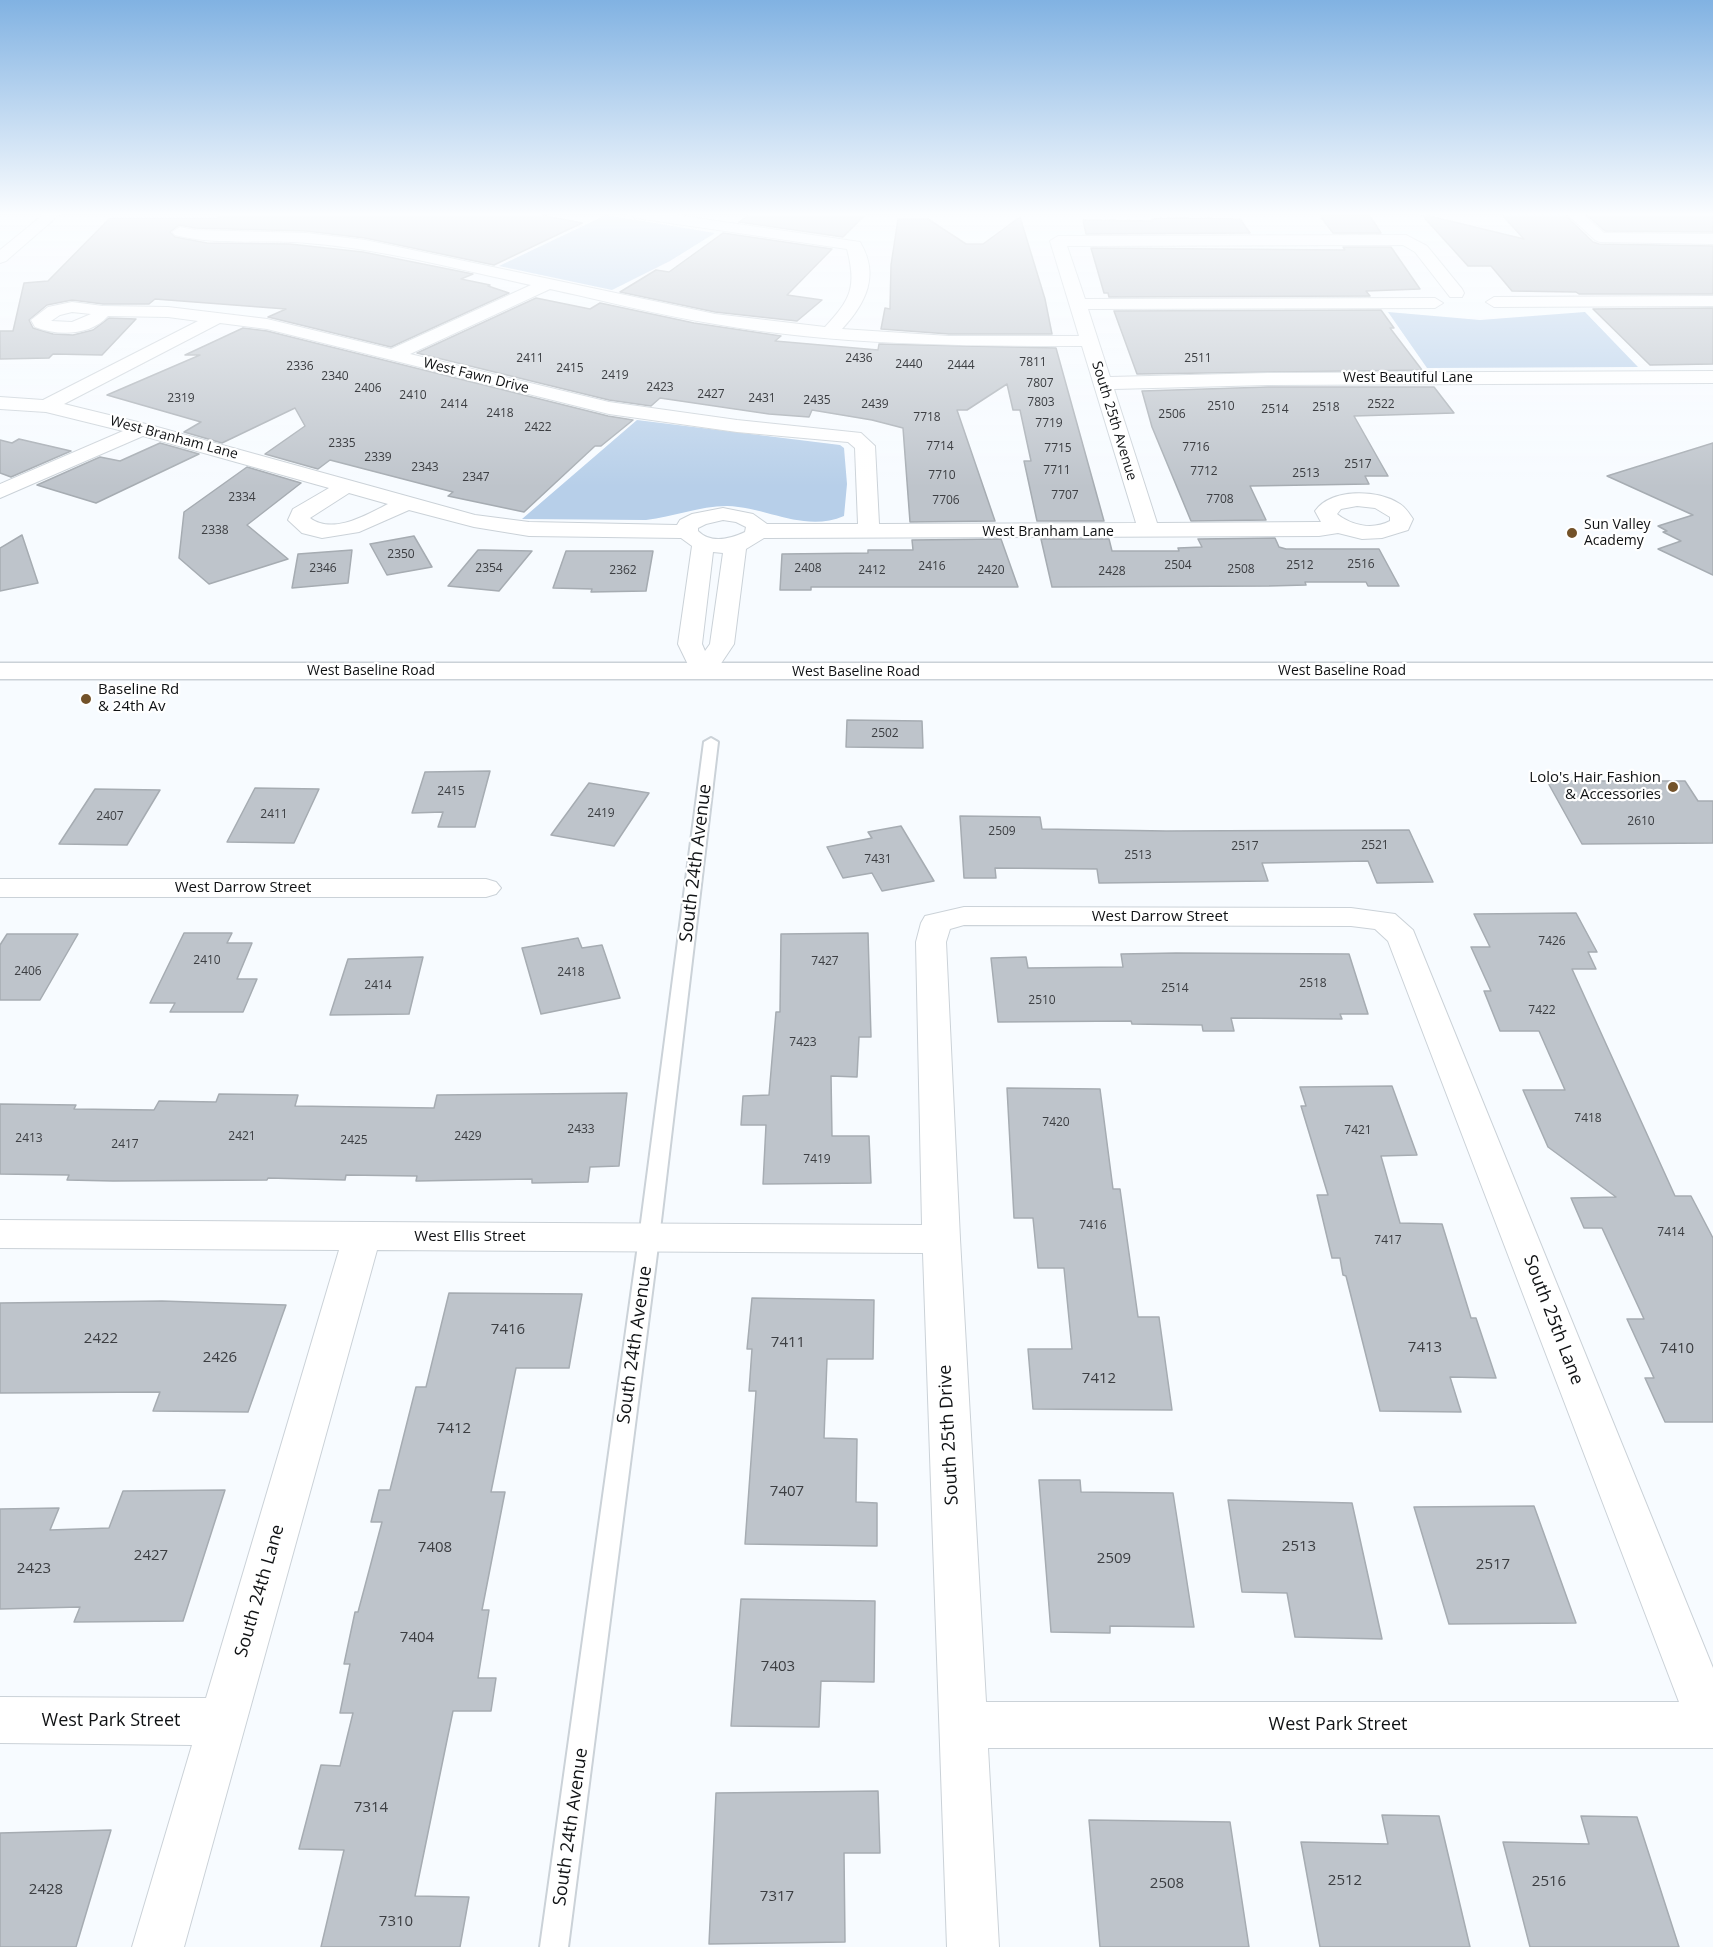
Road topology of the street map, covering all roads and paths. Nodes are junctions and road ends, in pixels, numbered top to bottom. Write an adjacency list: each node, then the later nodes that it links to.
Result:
1 (1076, 304): 12 (street, South 25th Avenue)
2 (502, 305): 13 (street)
3 (644, 305): 11 (street)
4 (852, 305): 11 (street)
5 (1439, 305): 7 (street)
6 (1490, 305): 9 (street)
7 (1451, 311)
8 (100, 312): 10 (street, West Fawn Drive)
9 (1479, 314)
10 (219, 317): 13 (street, West Fawn Drive); 17 (street)
11 (829, 333): 12 (street)
12 (1089, 341): 15 (street, South 25th Avenue)
13 (392, 355): 25 (street, West Fawn Drive)
14 (1713, 377): 15 (street, West Beautiful Lane)
15 (1103, 383): 24 (street, South 25th Avenue)
16 (0, 403): 17 (street, West Branham Lane)
17 (46, 406): 18 (street, West Branham Lane)
18 (143, 429): 19 (street, West Branham Lane); 20 (street)
19 (345, 487): 21 (street, West Branham Lane); 21 (street)
20 (0, 492)
21 (405, 503): 26 (street, West Branham Lane)
22 (1339, 526): 24 (street, West Branham Lane)
23 (757, 531): 25 (street, West Branham Lane); 26 (street); 27 (street)
24 (1149, 531): 25 (street, West Branham Lane)
25 (869, 532)
26 (694, 538): 27 (street, West Branham Lane); 30 (street)
27 (735, 544): 30 (street)
28 (0, 671): 30 (main road, West Baseline Road)
29 (1713, 671): 30 (main road, West Baseline Road)
30 (703, 672)
31 (711, 742): 38 (lane, South 24th Avenue)
32 (0, 888): 33 (street, West Darrow Street)
33 (486, 888)
34 (1384, 921): 35 (street, West Darrow Street); 43 (street, South 25th Lane)
35 (936, 924): 39 (street, South 25th Drive)
36 (0, 1234): 37 (street, West Ellis Street)
37 (362, 1236): 38 (street, West Ellis Street); 41 (street, South 24th Lane)
38 (649, 1238): 39 (street, West Ellis Street); 45 (lane, South 24th Avenue)
39 (941, 1239): 42 (street, South 25th Drive)
40 (0, 1720): 41 (street, West Park Street)
41 (223, 1722): 44 (street, South 24th Lane)
42 (962, 1725): 43 (street, West Park Street); 46 (street, South 25th Drive)
43 (1713, 1725)
44 (158, 1947)
45 (554, 1947)
46 (973, 1947)

